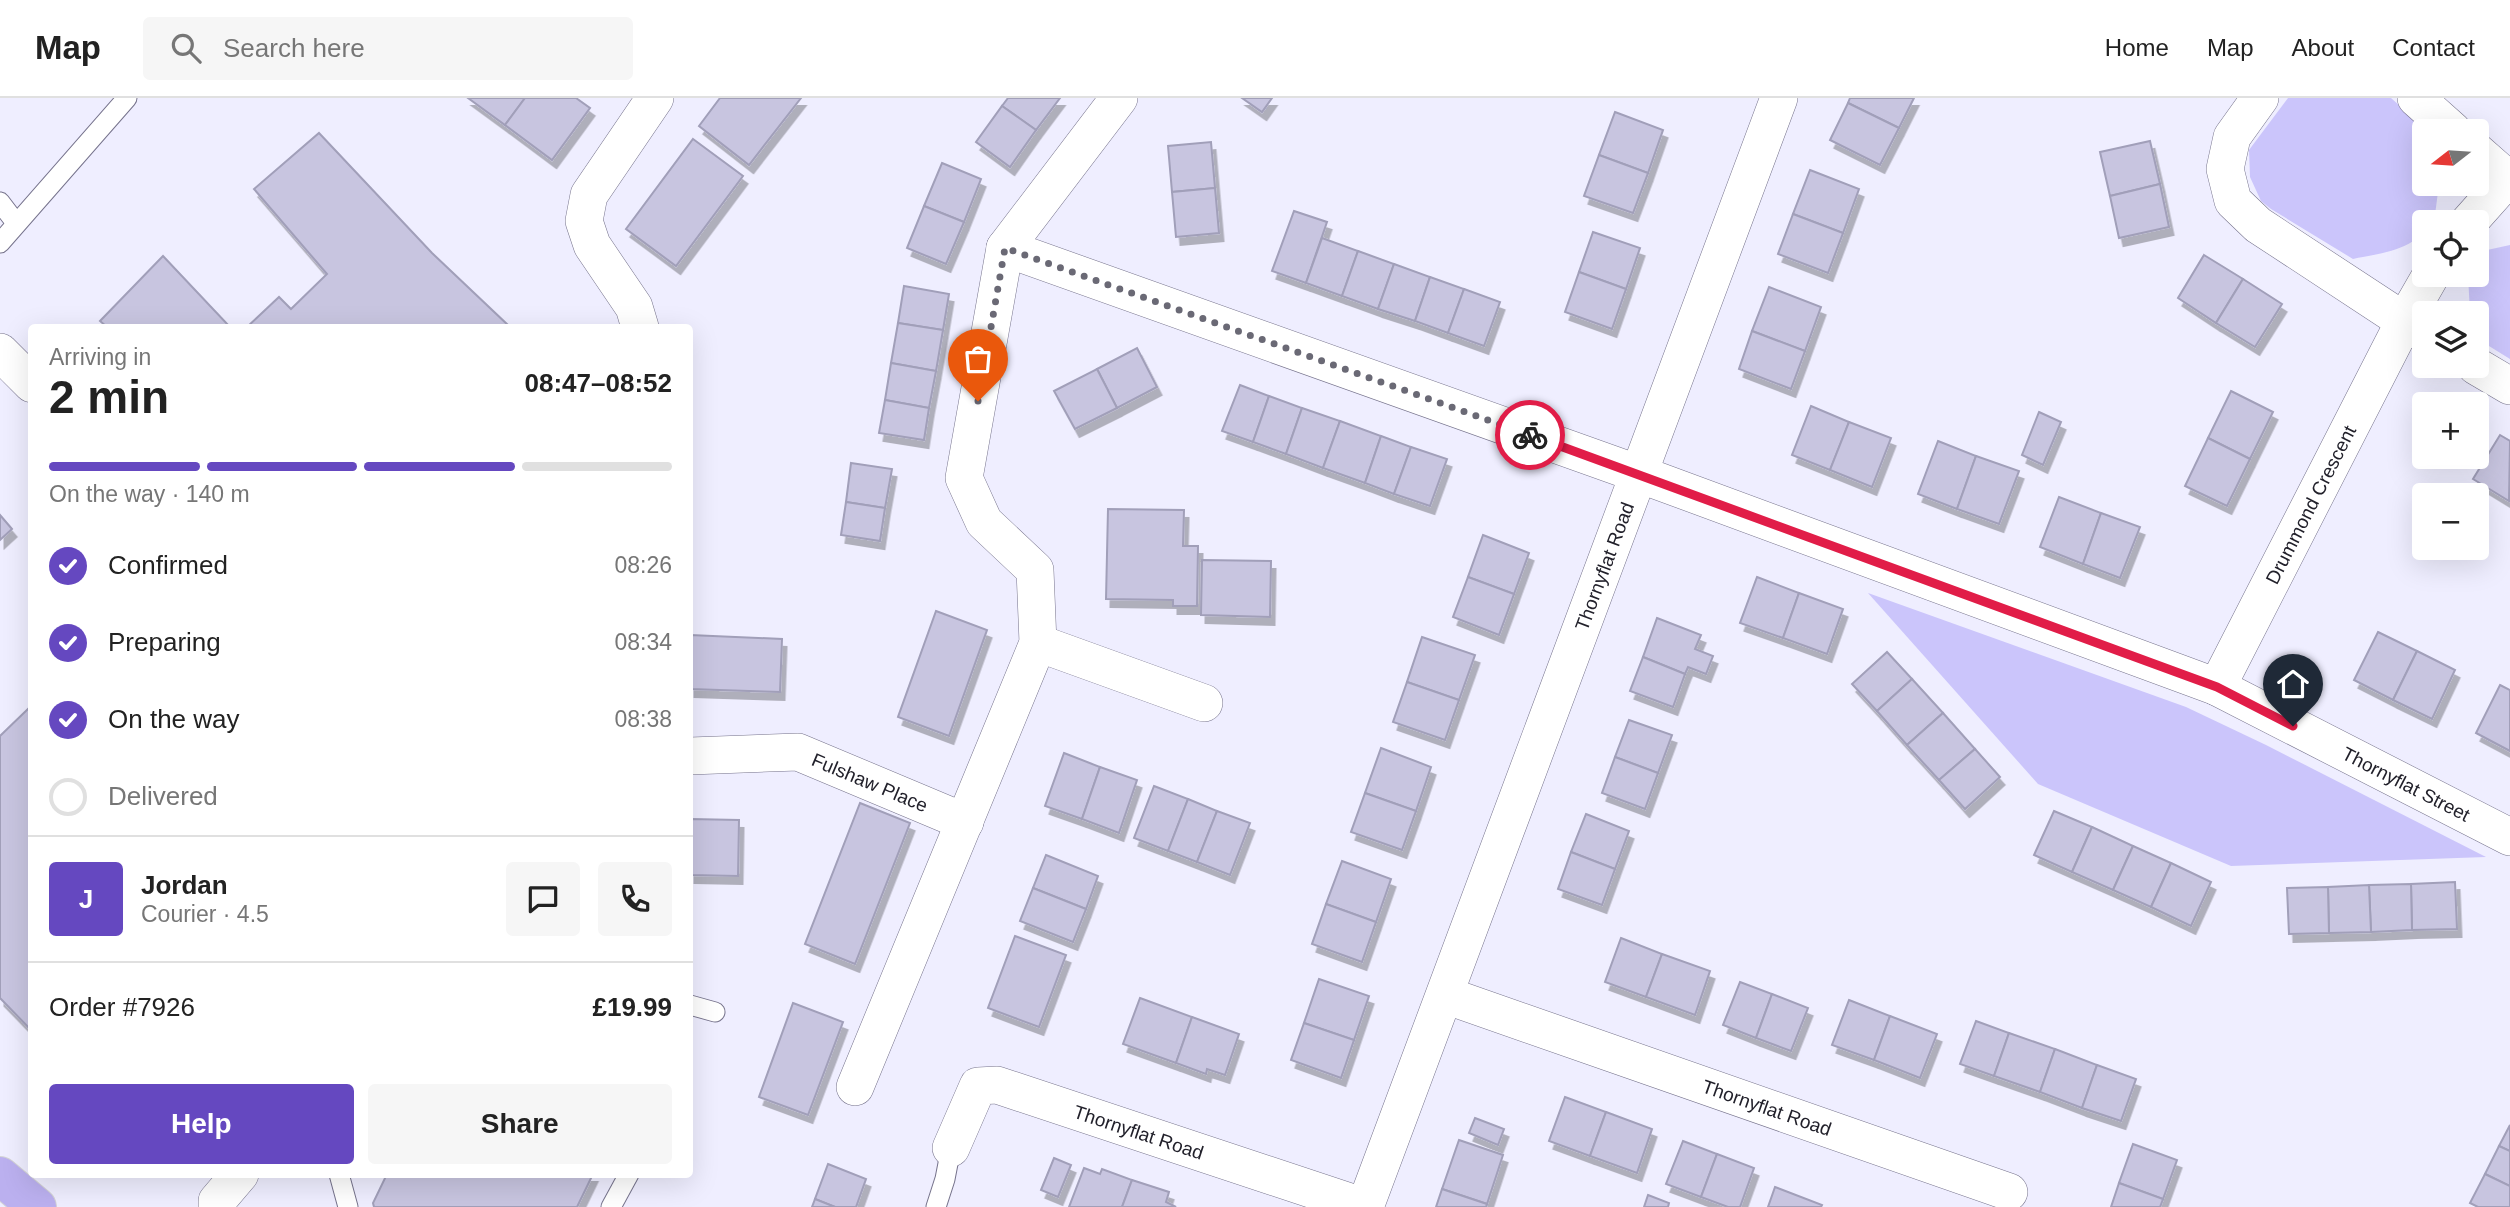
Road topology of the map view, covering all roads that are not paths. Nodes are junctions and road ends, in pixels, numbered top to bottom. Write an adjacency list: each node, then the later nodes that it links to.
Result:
1 (127, 98): 12 (lane)
2 (655, 98): 15 (street)
3 (1119, 98): 14 (street)
4 (1779, 98): 22 (street, Thornyflat Road)
5 (2259, 98): 16 (street)
6 (2416, 98): 7 (street)
7 (2440, 119)
8 (2489, 163): 9 (street)
9 (2509, 179): 11 (street)
10 (0, 202): 12 (lane)
11 (2480, 210)
12 (16, 223): 13 (lane)
13 (0, 243)
14 (1005, 248): 22 (street, Thornyflat Street); 23 (street)
15 (639, 324)
16 (2412, 327)
17 (2412, 332): 24 (street, Drummond Crescent)
18 (0, 352): 20 (street)
19 (2489, 374): 21 (street)
20 (28, 380)
21 (2510, 386)
22 (1639, 474): 24 (street, Thornyflat Street); 29 (street, Thornyflat Road)
23 (1038, 643): 25 (street); 27 (street)
24 (2217, 687): 28 (street, Thornyflat Street)
25 (1204, 703)
26 (693, 755): 27 (street, Fulshaw Place)
27 (965, 822): 32 (street)
28 (2510, 837)
29 (1446, 995): 37 (street, Thornyflat Road); 42 (street, Thornyflat Road)
30 (693, 1006): 31 (lane)
31 (715, 1012)
32 (855, 1087)
33 (951, 1148): 41 (lane); 42 (street, Thornyflat Road)
34 (0, 1176): 38 (main road)
35 (340, 1178): 39 (lane)
36 (627, 1178): 40 (lane)
37 (2009, 1192)
38 (37, 1207)
39 (348, 1207)
40 (611, 1207)
41 (936, 1207)
42 (1365, 1207)

